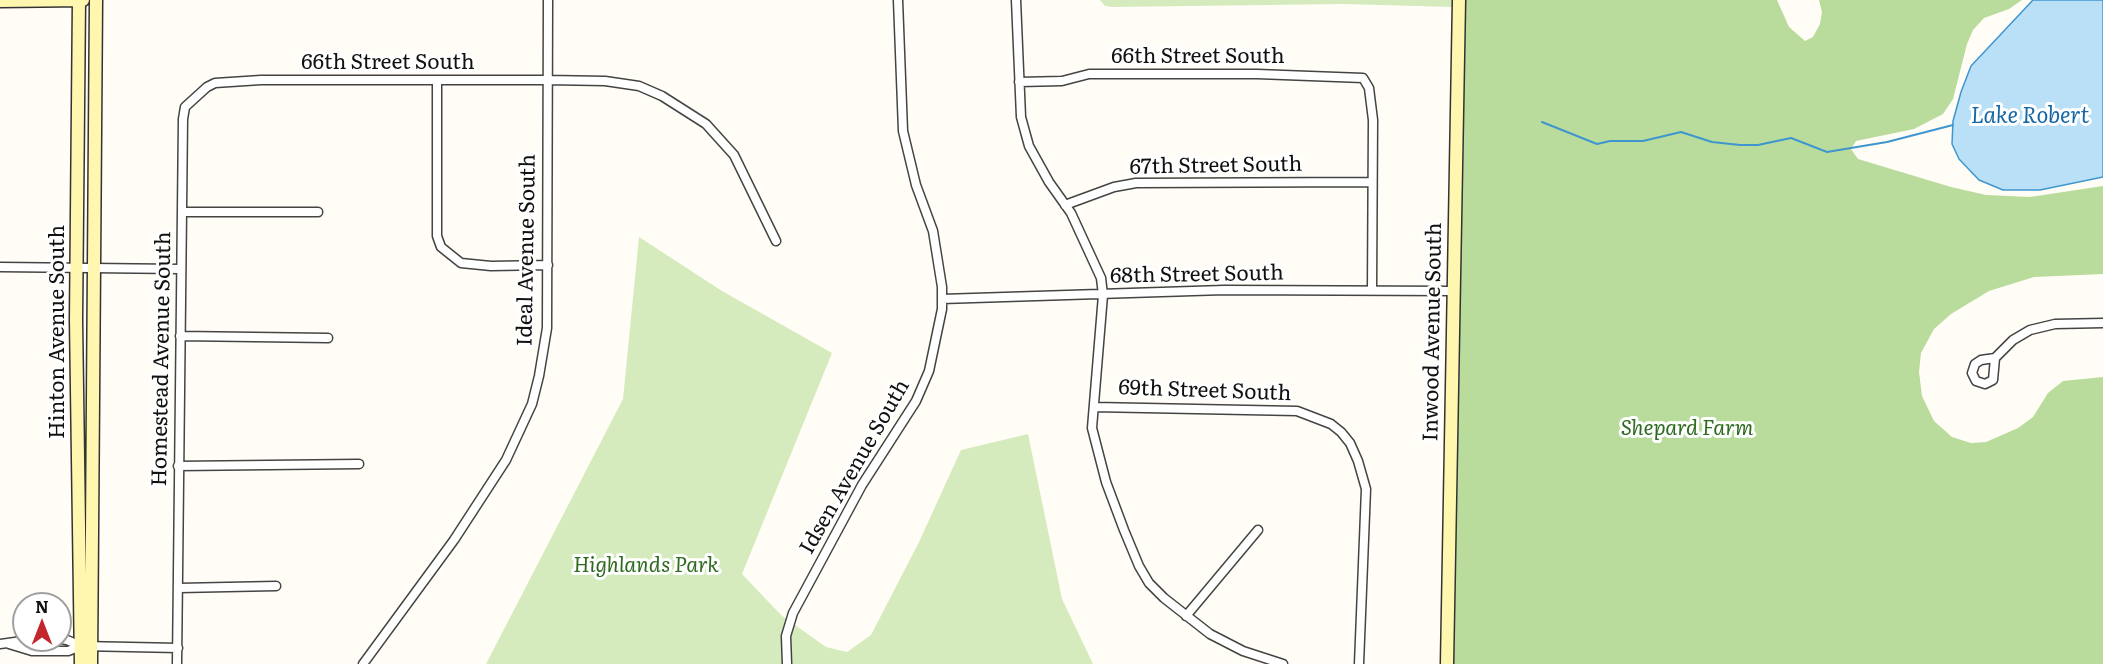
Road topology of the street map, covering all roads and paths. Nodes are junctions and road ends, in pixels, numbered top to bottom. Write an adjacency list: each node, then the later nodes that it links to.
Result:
1 (81, 0): 7 (main road); 19 (main road, Hinton Avenue South)
2 (96, 0): 20 (main road, Hinton Avenue South)
3 (548, 0): 8 (street, Ideal Avenue South)
4 (898, 0): 25 (street, Idsen Avenue South)
5 (1017, 0): 11 (street)
6 (1459, 0): 23 (main road, Inwood Avenue South)
7 (0, 1)
8 (548, 80): 9 (street, 66th Street South); 16 (street, 66th Street South); 17 (street, Ideal Avenue South)
9 (437, 81): 10 (street, 66th Street South); 17 (street)
10 (229, 82): 14 (street, Homestead Avenue South)
11 (1019, 82): 12 (street, 66th Street South); 13 (street)
12 (1372, 182): 13 (street, 67th Street South); 22 (street)
13 (1065, 205): 24 (street)
14 (182, 212): 15 (street); 21 (street, Homestead Avenue South)
15 (318, 212)
16 (776, 241)
17 (548, 265): 44 (street, Ideal Avenue South)
18 (0, 267): 19 (street)
19 (76, 268): 20 (street); 39 (main road, Hinton Avenue South)
20 (93, 268): 21 (street); 39 (main road, Hinton Avenue South)
21 (181, 269): 27 (street, Homestead Avenue South)
22 (1372, 290): 23 (street, 68th Street South); 24 (street, 68th Street South)
23 (1453, 291): 48 (main road, Inwood Avenue South)
24 (1103, 295): 25 (street, 68th Street South); 30 (street)
25 (942, 299): 45 (street, Idsen Avenue South)
26 (2103, 323): 29 (street)
27 (180, 336): 28 (street); 32 (street, Homestead Avenue South)
28 (328, 338)
29 (1995, 358)
30 (1094, 406): 36 (street); 47 (street, 69th Street South)
31 (359, 464): 32 (street)
32 (178, 466): 35 (street, Homestead Avenue South)
33 (1258, 530): 36 (street)
34 (276, 586): 35 (street)
35 (179, 588): 40 (street, Homestead Avenue South)
36 (1186, 616): 46 (street)
37 (72, 641): 39 (street)
38 (4, 644): 39 (street)
39 (86, 646): 40 (street); 41 (main road, Hinton Avenue South); 42 (main road, Hinton Avenue South)
40 (178, 648): 43 (street, Homestead Avenue South)
41 (81, 664)
42 (91, 664)
43 (177, 664)
44 (363, 664)
45 (787, 664)
46 (1282, 664)
47 (1359, 664)
48 (1447, 664)

